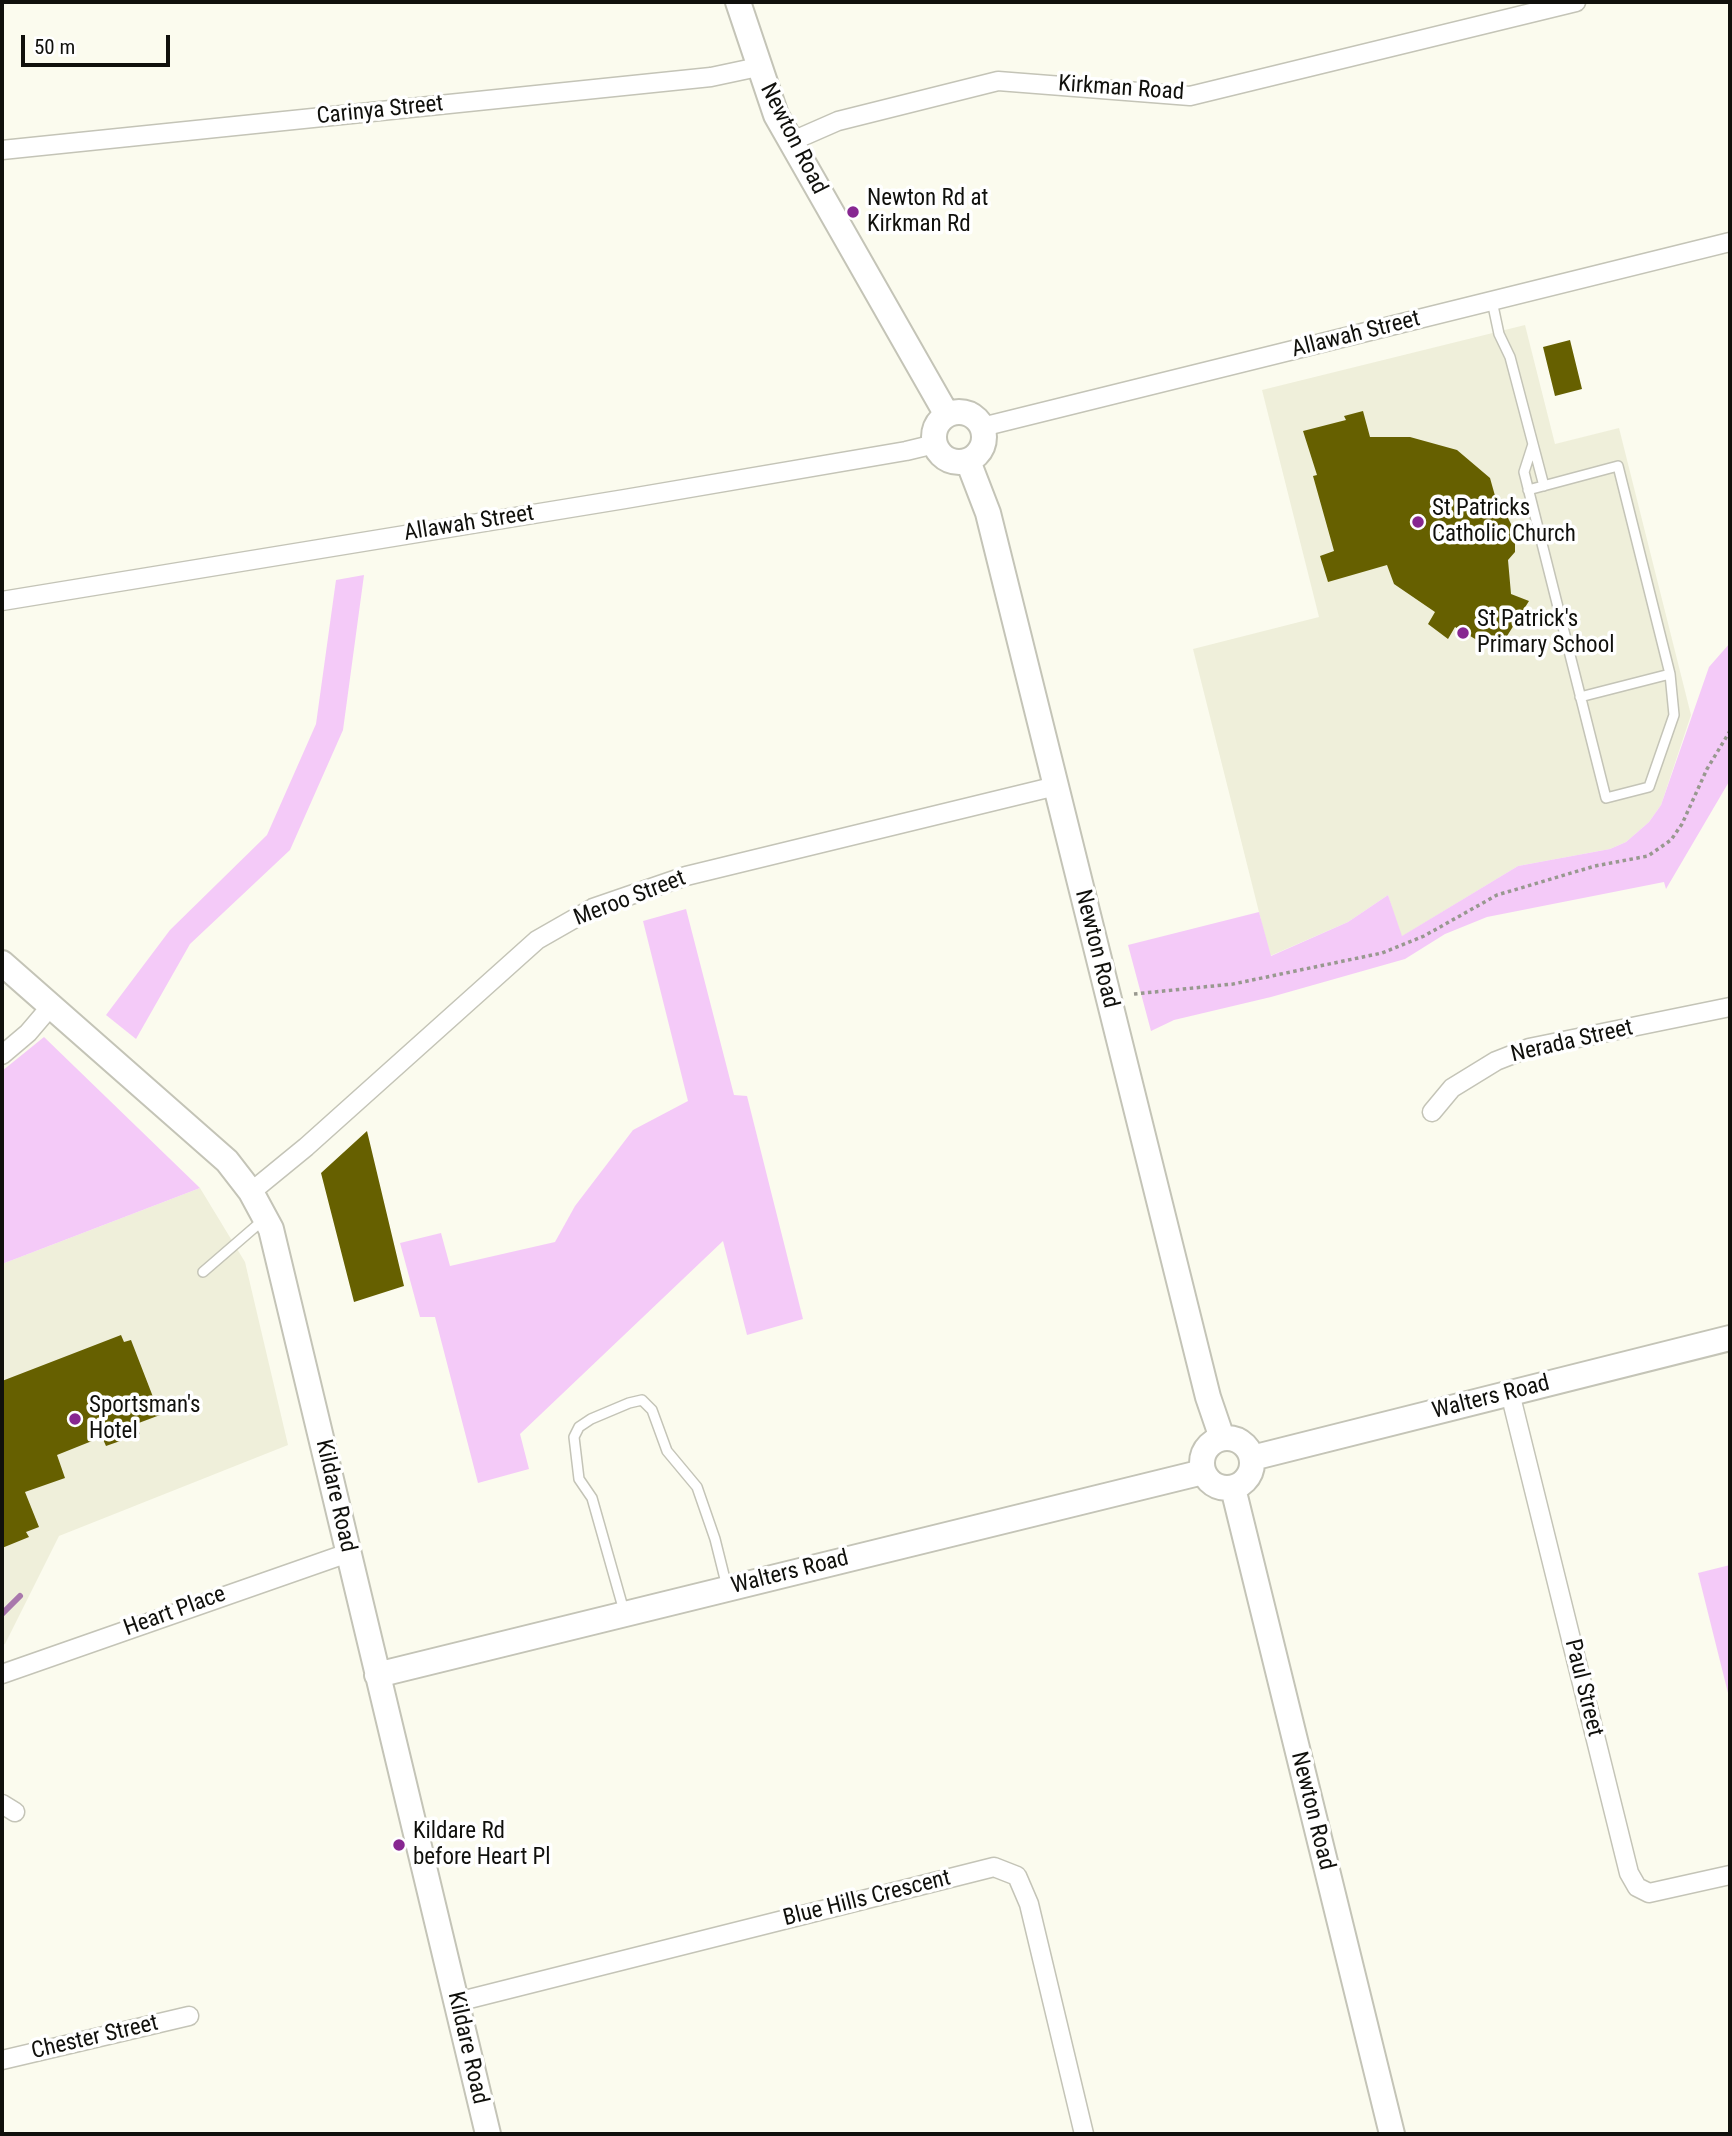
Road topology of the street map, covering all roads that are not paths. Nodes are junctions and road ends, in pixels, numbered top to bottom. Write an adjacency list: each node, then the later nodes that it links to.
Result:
1 (738, 2): 3 (main road, Newton Road)
2 (1576, 2): 4 (street, Kirkman Road)
3 (758, 67): 4 (main road, Newton Road); 5 (street, Carinya Street)
4 (790, 142): 8 (main road, Newton Road)
5 (2, 150)
6 (1730, 242): 7 (street, Allawah Street)
7 (1492, 301): 9 (street, Allawah Street); 11 (lane)
8 (947, 415): 9 (main road); 10 (main road)
9 (982, 427): 12 (main road)
10 (935, 444): 12 (main road); 15 (street, Allawah Street)
11 (1533, 444): 13 (lane); 14 (lane)
12 (968, 461): 18 (main road, Newton Road)
13 (1544, 486): 14 (lane); 16 (lane)
14 (1528, 490): 17 (lane)
15 (2, 601)
16 (1670, 674): 17 (lane); 17 (lane)
17 (1580, 697)
18 (1056, 786): 24 (street, Meroo Street); 29 (main road, Newton Road)
19 (2, 963): 20 (main road, Kildare Road)
20 (51, 1006): 22 (street); 24 (main road, Kildare Road)
21 (1730, 1007): 23 (street, Nerada Street)
22 (2, 1055)
23 (1432, 1112)
24 (251, 1192): 25 (main road, Kildare Road)
25 (265, 1218): 26 (lane); 33 (main road, Kildare Road)
26 (203, 1272)
27 (1730, 1338): 28 (main road, Walters Road)
28 (1510, 1393): 30 (main road, Walters Road); 38 (street, Paul Street)
29 (1222, 1438): 30 (main road); 31 (main road)
30 (1252, 1458): 32 (main road)
31 (1203, 1472): 32 (main road); 34 (main road, Walters Road)
32 (1233, 1488): 44 (main road, Newton Road)
33 (348, 1553): 36 (street, Heart Place); 37 (main road, Kildare Road)
34 (727, 1589): 35 (main road, Walters Road); 35 (lane)
35 (625, 1614): 37 (main road, Walters Road)
36 (2, 1674)
37 (377, 1675): 39 (main road, Kildare Road)
38 (1730, 1875)
39 (457, 2001): 42 (main road, Kildare Road); 43 (street, Blue Hills Crescent)
40 (189, 2016): 41 (street, Chester Street)
41 (2, 2060)
42 (488, 2134)
43 (1084, 2134)
44 (1392, 2134)

